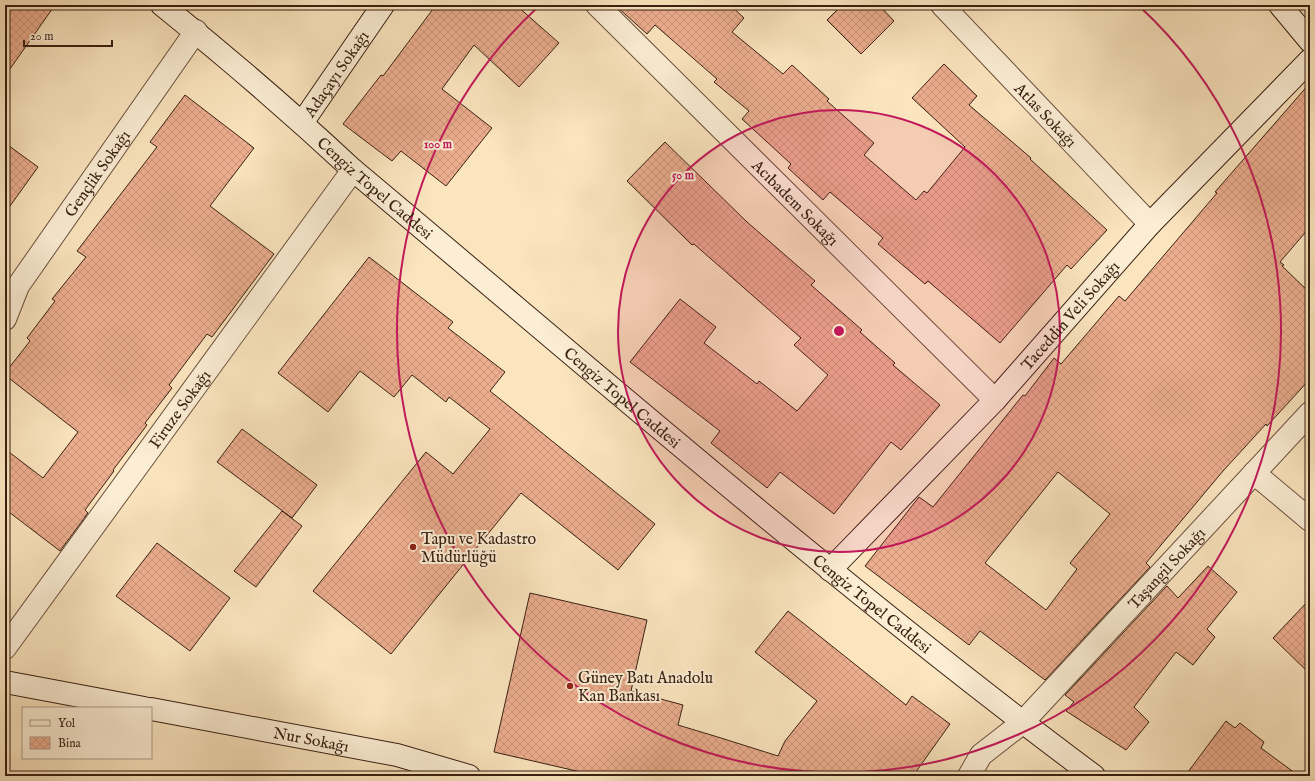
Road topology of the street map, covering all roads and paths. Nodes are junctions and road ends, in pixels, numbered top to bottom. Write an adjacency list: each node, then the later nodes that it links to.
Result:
1 (162, 5): 6 (street, Cengiz Topel Caddesi)
2 (383, 5): 9 (street, Adaçayı Sokağı)
3 (597, 5): 14 (street, Acıbadem Sokağı)
4 (942, 5): 11 (street, Atlas Sokağı)
5 (1280, 5): 7 (street)
6 (196, 32): 9 (street, Cengiz Topel Caddesi); 12 (street, Gençlik Sokağı)
7 (1310, 41)
8 (1310, 60): 11 (street, Taceddin Veli Sokağı)
9 (302, 122): 10 (street, Cengiz Topel Caddesi)
10 (354, 170): 18 (street, Cengiz Topel Caddesi); 19 (street, Firuze Sokağı)
11 (1150, 224): 14 (street, Taceddin Veli Sokağı)
12 (11, 283): 13 (street, Gençlik Sokağı)
13 (5, 319)
14 (994, 400): 18 (street, Taceddin Veli Sokağı)
15 (1310, 413): 16 (street, Taşangil Sokağı)
16 (1254, 473): 17 (street); 23 (street, Taşangil Sokağı)
17 (1310, 520)
18 (830, 570): 23 (street, Cengiz Topel Caddesi)
19 (5, 648)
20 (5, 682): 21 (street)
21 (139, 707)
22 (152, 709): 24 (street, Nur Sokağı)
23 (1022, 722): 25 (street, Taşangil Sokağı); 26 (street, Cengiz Topel Caddesi)
24 (469, 776)
25 (970, 776)
26 (1094, 776)

